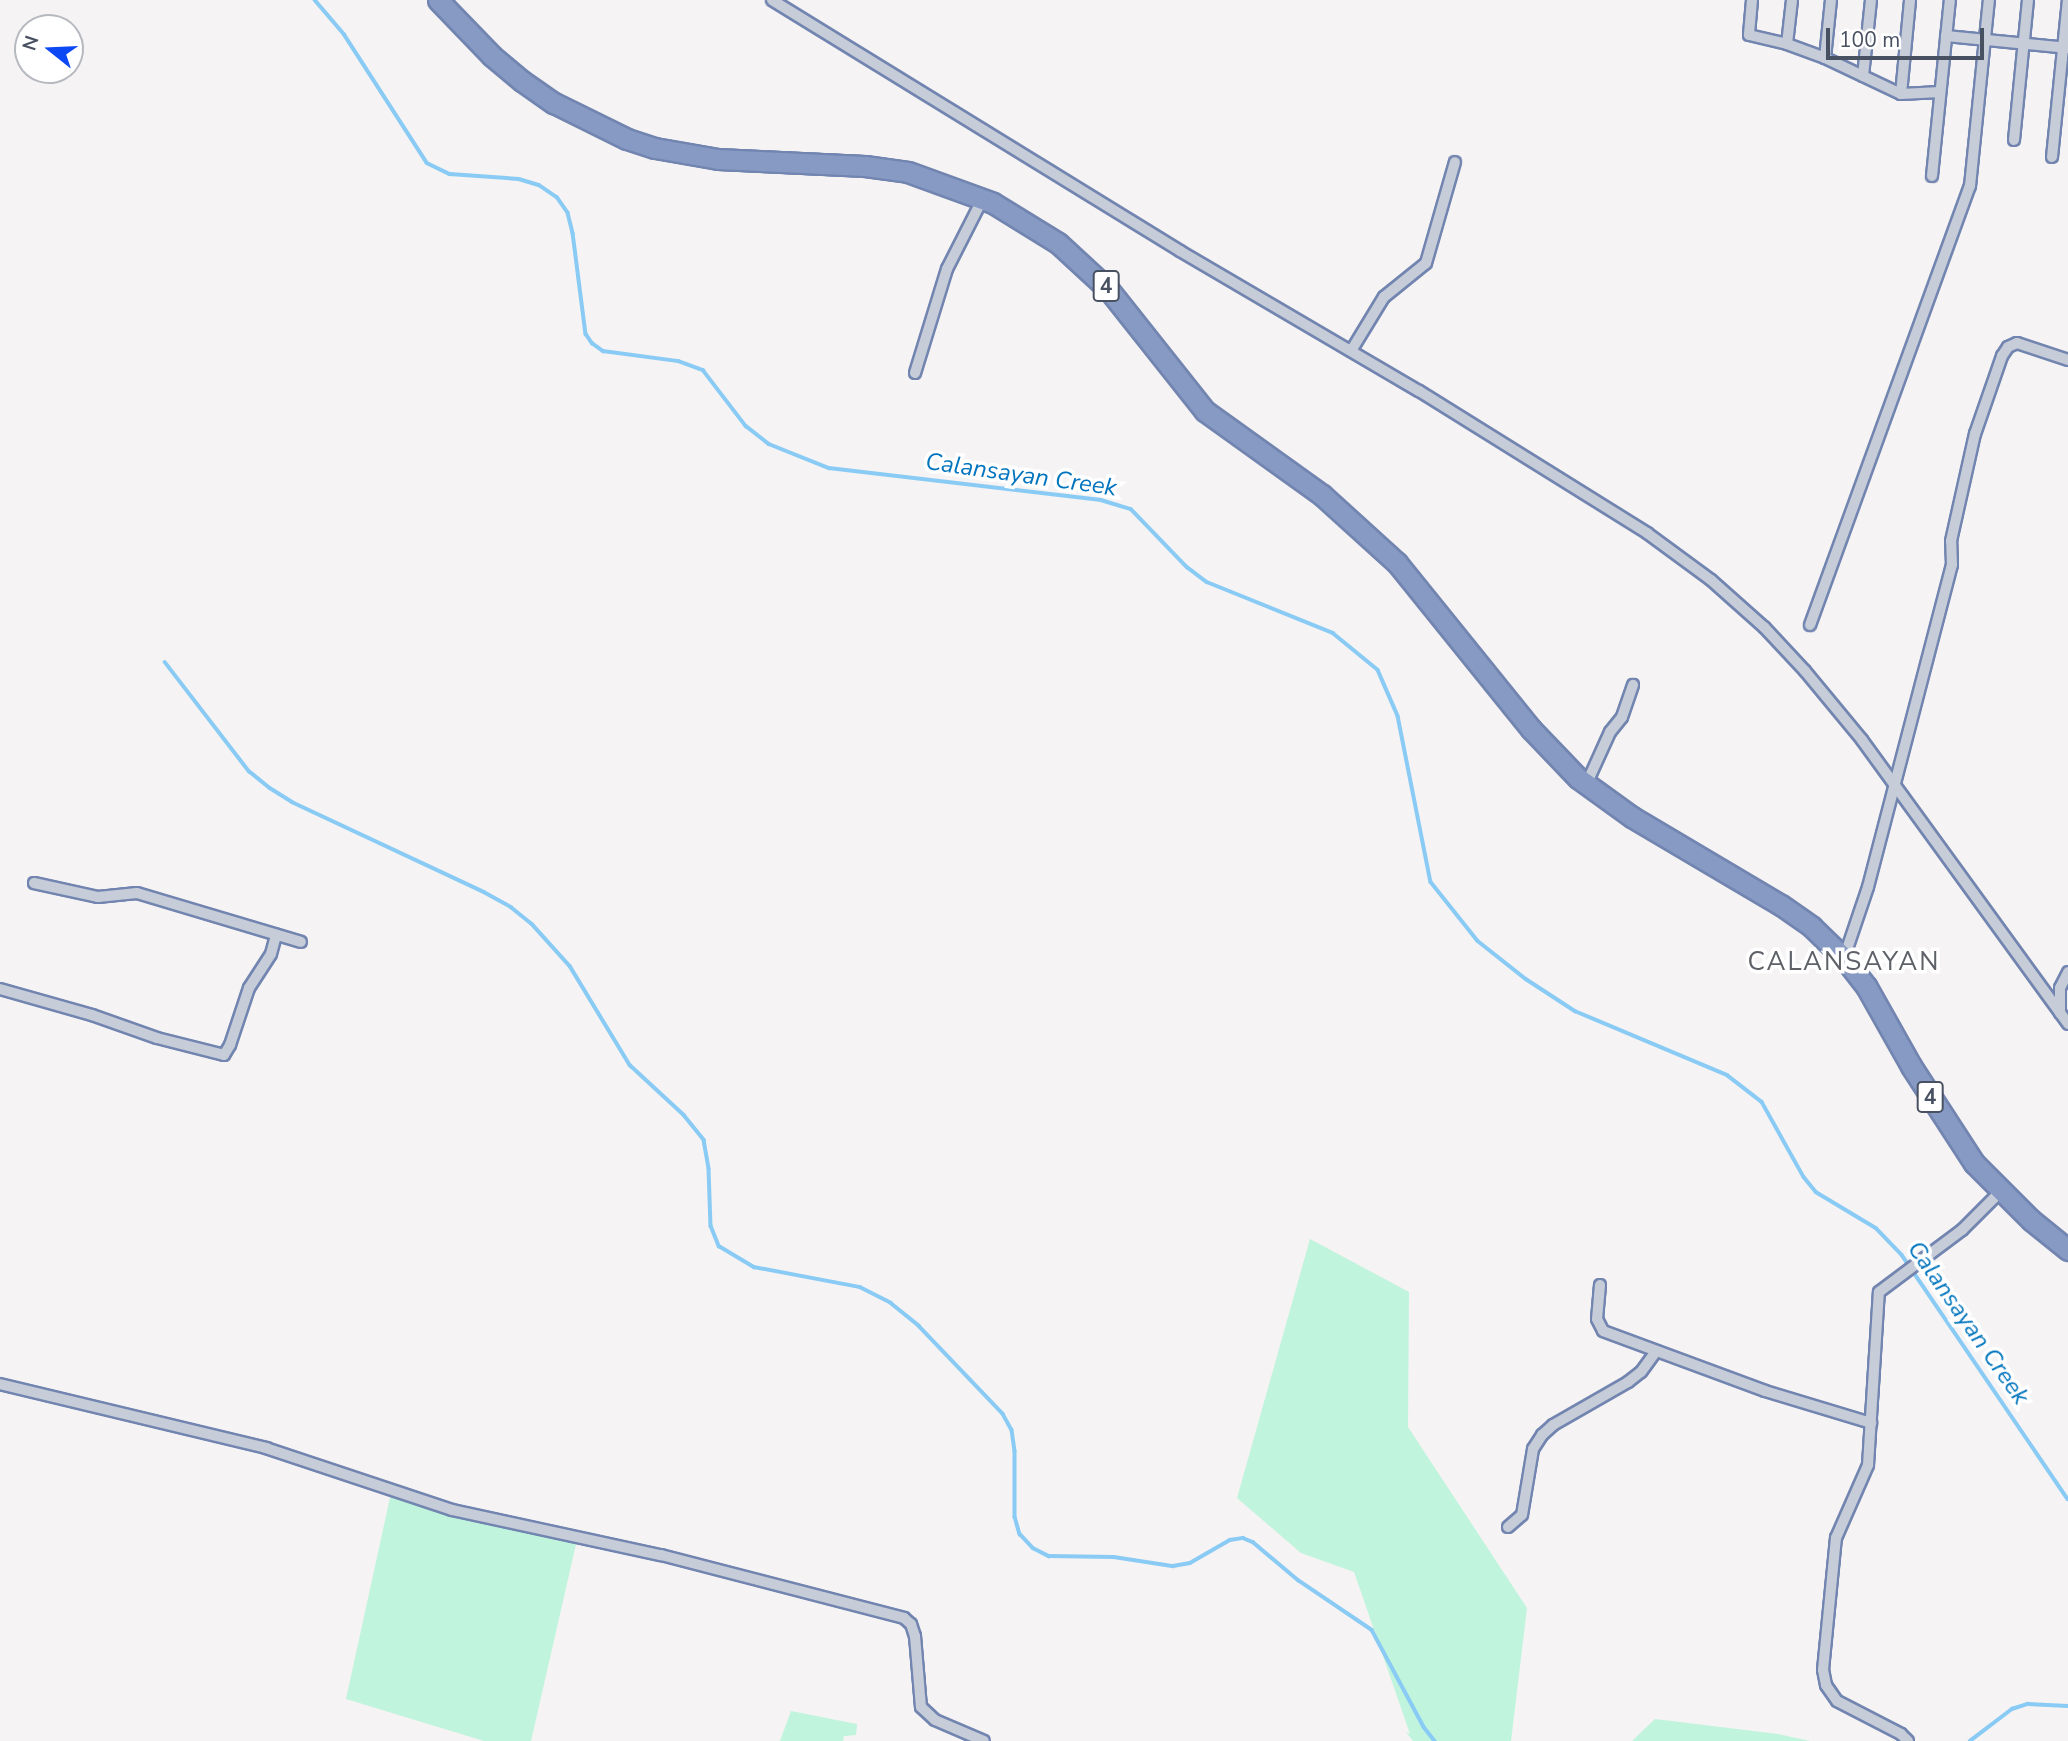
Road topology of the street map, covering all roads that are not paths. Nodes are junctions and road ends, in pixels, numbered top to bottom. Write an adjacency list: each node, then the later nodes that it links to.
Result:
1 (438, 0): 25 (highway, 4)
2 (772, 0): 26 (street)
3 (1752, 0): 14 (street)
4 (1792, 0): 14 (street)
5 (1831, 0): 17 (street)
6 (1871, 0): 18 (street)
7 (1910, 0): 20 (street)
8 (1950, 0): 12 (street)
9 (1989, 0): 13 (street)
10 (2028, 0): 15 (street)
11 (2068, 0): 16 (street)
12 (1946, 36): 13 (street); 19 (street)
13 (1985, 40): 15 (street); 29 (street)
14 (1787, 44): 17 (street)
15 (2024, 44): 16 (street); 21 (street)
16 (2065, 48): 22 (street)
17 (1825, 58): 18 (street)
18 (1863, 76): 20 (street)
19 (1940, 92): 20 (street); 24 (street)
20 (1901, 94)
21 (2014, 140)
22 (2052, 157)
23 (1455, 162): 26 (street)
24 (1932, 176)
25 (983, 198): 28 (street); 32 (highway, 4)
26 (1351, 351): 31 (street)
27 (2068, 360): 31 (street)
28 (915, 373)
29 (1810, 625)
30 (1633, 685): 32 (street)
31 (1895, 783): 36 (street); 39 (street)
32 (1586, 785): 36 (highway, 4)
33 (34, 883): 34 (street)
34 (276, 935): 35 (street); 38 (street)
35 (301, 942)
36 (1844, 958): 41 (highway, 4)
37 (2068, 972): 39 (street)
38 (0, 989)
39 (2060, 1013): 40 (street)
40 (2068, 1024)
41 (2001, 1191): 42 (highway, 4); 46 (street)
42 (2068, 1250)
43 (1600, 1285): 44 (street)
44 (1656, 1351): 46 (street); 47 (street)
45 (0, 1384): 48 (street)
46 (1871, 1423): 49 (street)
47 (1508, 1527)
48 (984, 1741)
49 (1908, 1741)

